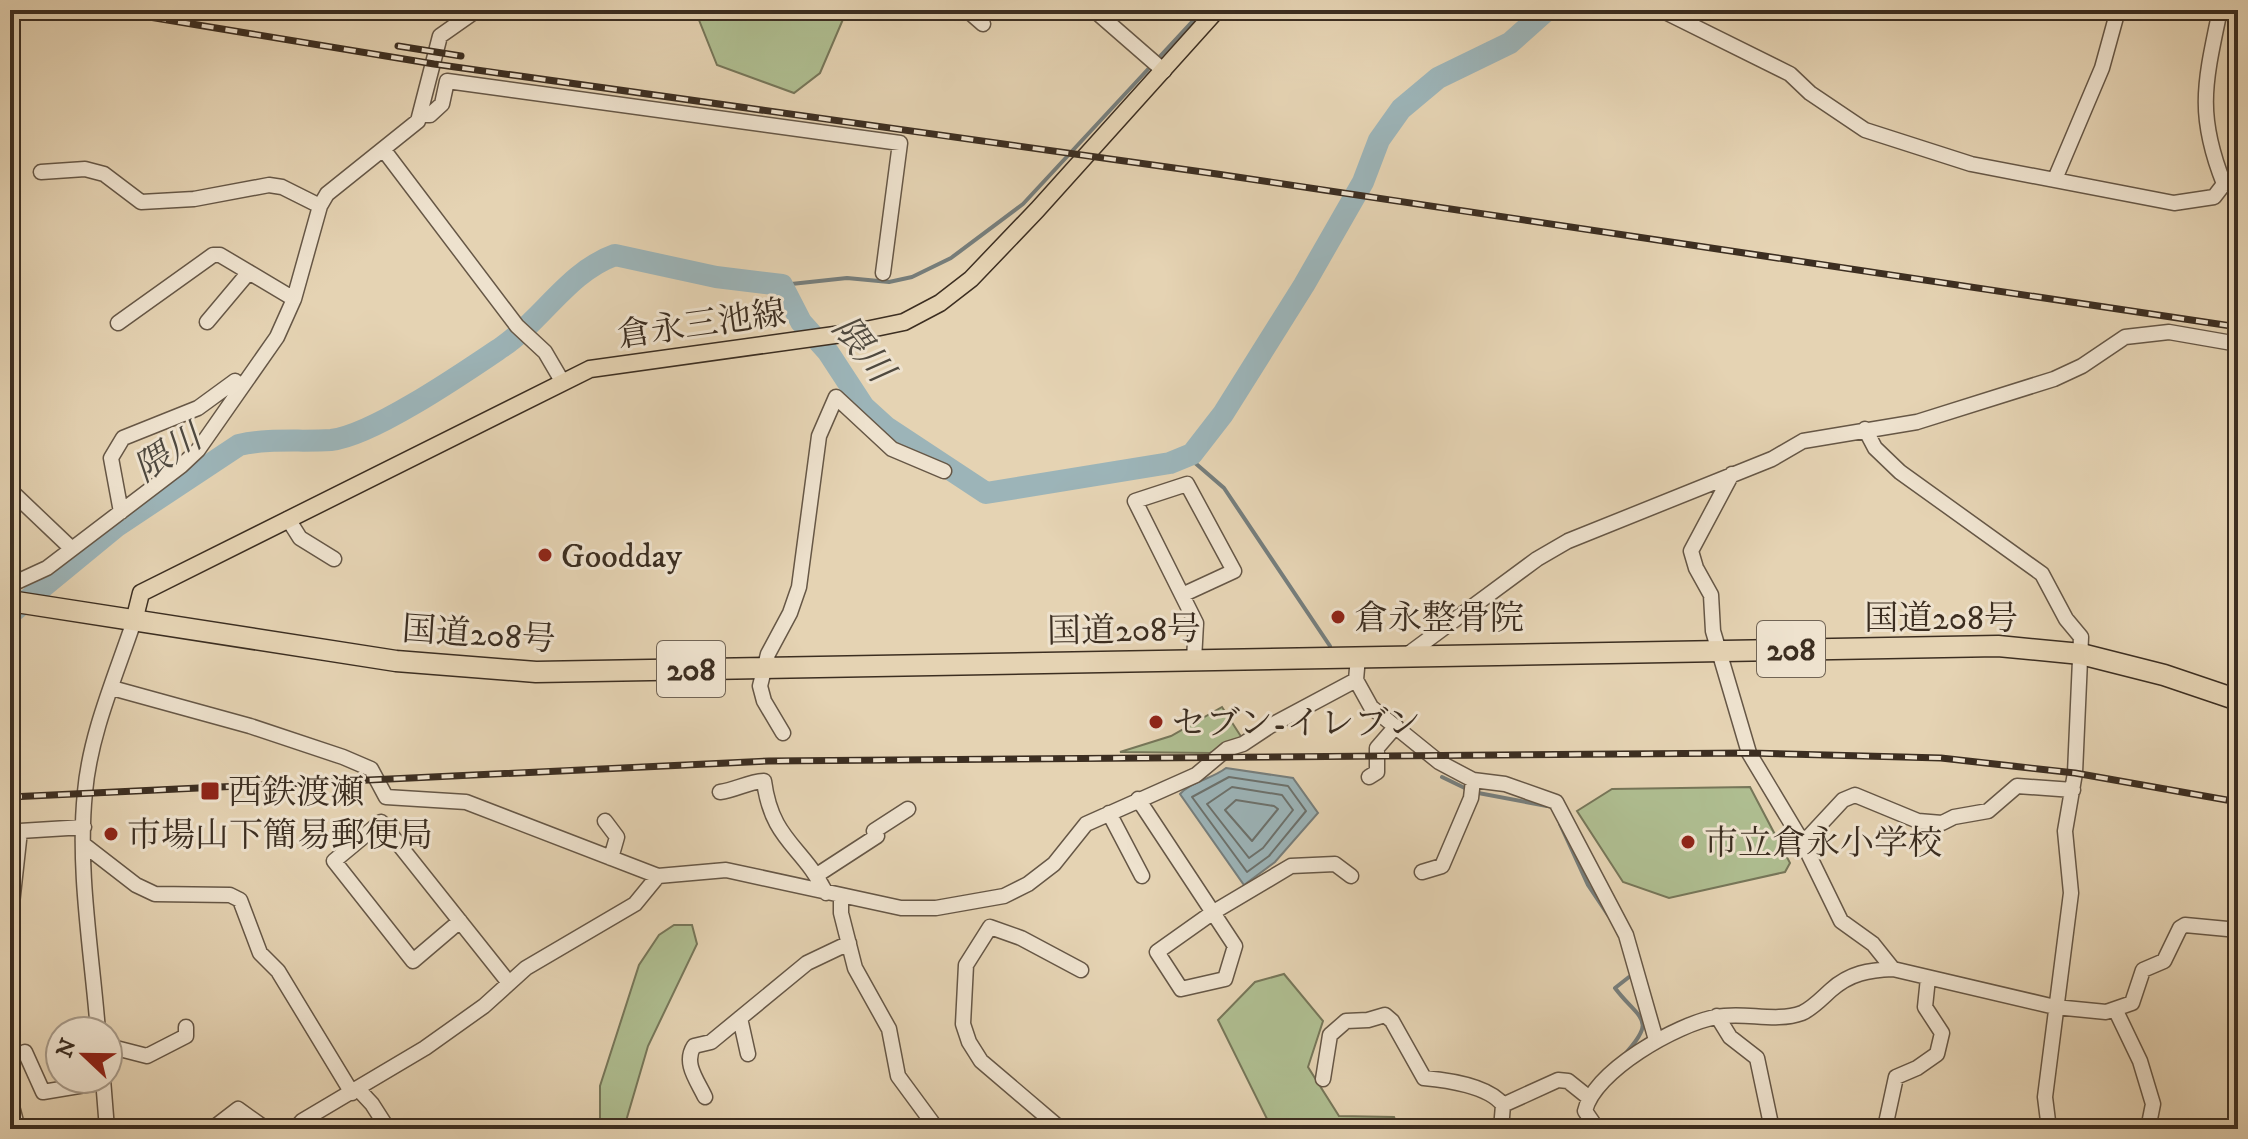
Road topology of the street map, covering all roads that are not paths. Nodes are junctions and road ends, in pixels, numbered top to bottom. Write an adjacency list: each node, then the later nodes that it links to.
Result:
1 (477, 10): 10 (street)
2 (967, 10): 8 (street)
3 (1094, 10): 9 (street)
4 (1217, 10): 9 (main road, 倉永三池線)
5 (1661, 10): 13 (street)
6 (2118, 10): 13 (street)
7 (2220, 10): 14 (street)
8 (983, 24)
9 (1164, 71): 23 (main road, 倉永三池線)
10 (420, 115): 11 (street); 17 (street)
11 (383, 149): 15 (street); 23 (street)
12 (41, 172): 15 (street)
13 (2055, 179): 14 (street)
14 (2231, 184)
15 (320, 206): 18 (street)
16 (249, 272): 18 (street); 19 (street); 20 (street)
17 (883, 273)
18 (294, 299): 24 (street)
19 (207, 322)
20 (118, 323)
21 (2232, 344): 22 (street); 25 (street)
22 (2238, 353)
23 (562, 381): 30 (main road, 倉永三池線)
24 (240, 386): 29 (street); 29 (street)
25 (1865, 429): 27 (street); 38 (street)
26 (944, 471): 42 (street)
27 (1732, 474): 37 (street); 39 (street)
28 (10, 490): 31 (street)
29 (121, 512): 31 (street)
30 (288, 519): 32 (street); 36 (main road, 倉永三池線)
31 (72, 549): 33 (street)
32 (334, 559)
33 (10, 585)
34 (1182, 595): 34 (street); 41 (street)
35 (10, 601): 36 (highway, 国道208号 / 208)
36 (134, 621): 42 (highway, 国道208号 / 208); 44 (street)
37 (1719, 650): 38 (highway, 国道208号 / 208); 39 (highway, 国道208号 / 208); 57 (street)
38 (2081, 654): 45 (highway, 国道208号 / 208); 50 (street)
39 (1407, 655): 40 (highway, 国道208号 / 208)
40 (1341, 657): 41 (highway, 国道208号 / 208); 43 (street)
41 (1194, 660): 42 (highway, 国道208号 / 208)
42 (764, 668): 47 (street)
43 (1356, 680): 46 (street); 52 (street)
44 (112, 688): 56 (street); 59 (street)
45 (2238, 700)
46 (1396, 726): 48 (street); 49 (street)
47 (783, 733)
48 (1369, 777)
49 (1473, 780): 60 (street); 83 (street)
50 (2073, 790): 57 (street); 77 (street)
51 (720, 792): 61 (street)
52 (1138, 799): 54 (street); 67 (street)
53 (908, 809): 61 (street)
54 (1109, 813): 63 (street); 66 (street)
55 (605, 821): 59 (street)
56 (84, 827): 58 (street); 69 (street)
57 (1803, 843): 73 (street)
58 (83, 844): 79 (street); 88 (street)
59 (611, 858): 62 (street)
60 (1422, 872)
61 (817, 875): 65 (street)
62 (658, 876): 65 (street); 76 (street)
63 (1142, 876)
64 (1351, 876): 67 (street)
65 (834, 895): 66 (street); 72 (street)
66 (973, 902): 70 (street)
67 (1212, 913): 67 (street)
68 (460, 921): 68 (street); 76 (street)
69 (10, 922)
70 (990, 927): 74 (street); 96 (street)
71 (2238, 930): 78 (street)
72 (849, 943): 81 (street); 104 (street)
73 (1893, 969): 75 (street); 80 (street)
74 (1081, 970)
75 (1928, 978): 77 (street); 95 (street)
76 (509, 983): 88 (street)
77 (2055, 1007): 78 (street); 107 (street)
78 (2116, 1011): 108 (street)
79 (97, 1015)
80 (1717, 1016): 83 (street); 106 (street)
81 (740, 1018): 86 (street); 91 (street)
82 (186, 1027): 84 (street)
83 (1656, 1040): 92 (street)
84 (124, 1050)
85 (25, 1052): 89 (street)
86 (748, 1054)
87 (1323, 1079): 94 (street)
88 (355, 1091): 102 (street); 103 (street)
89 (44, 1092)
90 (104, 1095): 99 (street)
91 (705, 1097)
92 (1588, 1097): 94 (street); 97 (street)
93 (10, 1099): 98 (street)
94 (1503, 1105): 105 (street)
95 (1886, 1123)
96 (1055, 1124)
97 (1596, 1127)
98 (18, 1129)
99 (107, 1129)
100 (212, 1129): 101 (street)
101 (266, 1129)
102 (295, 1129)
103 (388, 1129)
104 (937, 1129)
105 (1501, 1129)
106 (1772, 1129)
107 (2049, 1129)
108 (2148, 1129)

